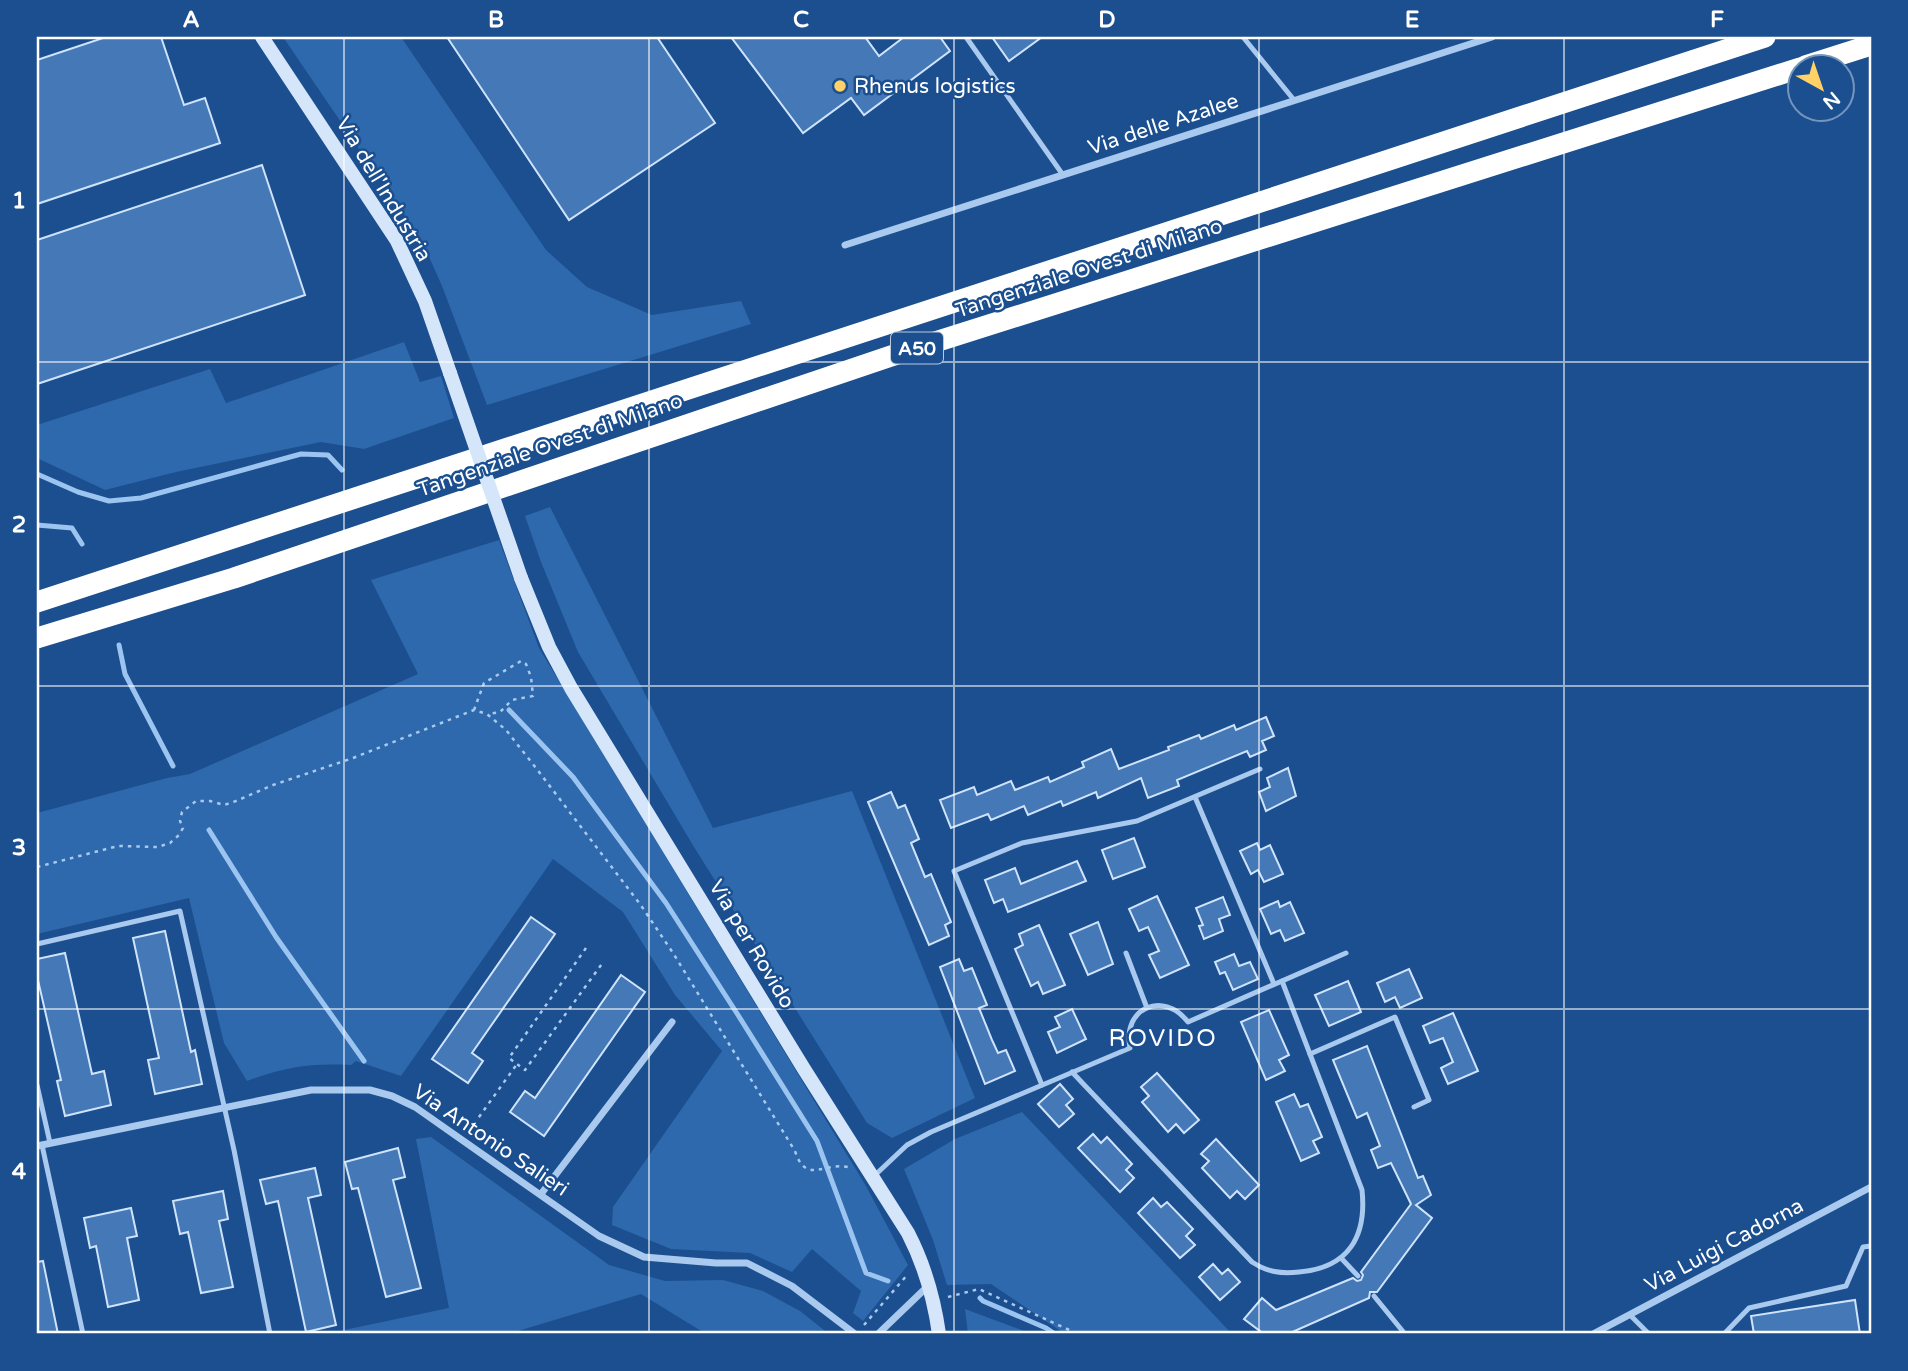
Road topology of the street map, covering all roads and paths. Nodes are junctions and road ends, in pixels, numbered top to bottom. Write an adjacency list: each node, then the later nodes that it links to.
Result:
1 (262, 37): 12 (street, Via dell'Industria, bridge)
2 (966, 37): 10 (lane)
3 (1243, 37): 9 (lane)
4 (1492, 37): 9 (street, Via delle Azalee)
5 (1765, 37): 13 (highway, Tangenziale Ovest di Milano / A50)
6 (1871, 45): 7 (highway)
7 (1849, 52)
8 (1786, 72): 14 (highway, Tangenziale Ovest di Milano / A50)
9 (1294, 100): 10 (street, Via delle Azalee)
10 (1063, 175): 11 (street, Via delle Azalee)
11 (845, 245)
12 (521, 578): 39 (street, Via per Rovido)
13 (37, 602)
14 (37, 638)
15 (474, 710): 16 (path); 16 (path); 19 (path)
16 (487, 714): 38 (path)
17 (1260, 769): 18 (lane)
18 (1195, 797): 26 (lane); 33 (lane)
19 (37, 867)
20 (37, 944): 34 (lane)
21 (586, 948): 30 (path)
22 (1126, 953): 27 (lane)
23 (1346, 953): 25 (lane)
24 (604, 961): 30 (path)
25 (1282, 981): 26 (lane); 29 (lane)
26 (1274, 984): 27 (lane)
27 (1147, 1008): 31 (lane)
28 (672, 1022): 41 (street)
29 (1310, 1054): 35 (lane); 44 (lane)
30 (517, 1064): 36 (path)
31 (1072, 1072): 33 (lane); 44 (lane)
32 (37, 1085): 37 (lane)
33 (1042, 1085): 39 (lane)
34 (224, 1107): 36 (street, Via Antonio Salieri); 37 (street, Via Antonio Salieri); 52 (lane)
35 (1414, 1107)
36 (463, 1140): 41 (street, Via Antonio Salieri)
37 (43, 1145): 51 (lane)
38 (838, 1165)
39 (873, 1177): 43 (street, Via per Rovido)
40 (1871, 1187): 49 (street, Via Luigi Cadorna)
41 (541, 1194): 53 (street, Via Antonio Salieri)
42 (1871, 1246): 60 (lane)
43 (921, 1258): 46 (street, Via per Rovido); 50 (path)
44 (1341, 1258): 45 (lane)
45 (1357, 1276)
46 (930, 1284): 48 (street, Via per Rovido); 54 (street)
47 (1374, 1296): 57 (lane)
48 (934, 1301): 55 (street, Via per Rovido); 56 (path)
49 (1630, 1315): 58 (street, Via Luigi Cadorna); 59 (lane)
50 (864, 1324)
51 (83, 1334)
52 (270, 1334)
53 (855, 1334)
54 (878, 1334)
55 (939, 1334)
56 (1077, 1334)
57 (1405, 1334)
58 (1593, 1334)
59 (1649, 1334)
60 (1724, 1334)

